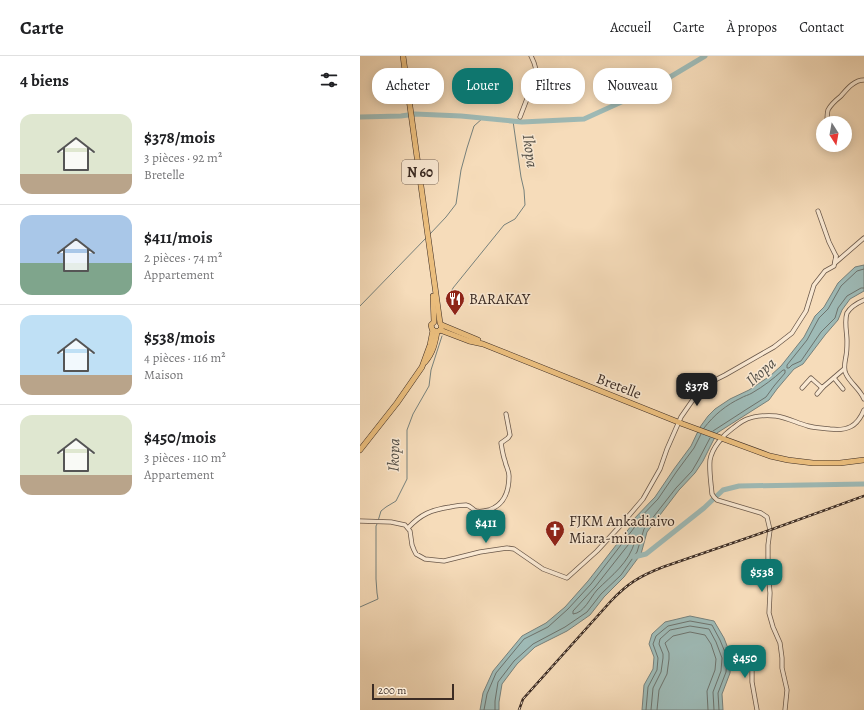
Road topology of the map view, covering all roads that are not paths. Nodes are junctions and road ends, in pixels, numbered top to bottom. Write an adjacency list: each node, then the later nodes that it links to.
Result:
1 (403, 56): 9 (main road, N 60)
2 (531, 56): 4 (street)
3 (864, 80): 5 (street)
4 (520, 116)
5 (827, 116)
6 (818, 211): 8 (street)
7 (864, 238): 8 (street)
8 (836, 256): 22 (street)
9 (434, 283): 11 (main road); 12 (main road)
10 (864, 300): 13 (street)
11 (434, 322): 12 (main road, Bretelle); 12 (main road)
12 (438, 328): 22 (main road, Bretelle); 24 (main road)
13 (844, 369): 14 (street); 19 (street)
14 (834, 378): 15 (street); 17 (street)
15 (823, 387): 16 (street); 18 (street)
16 (802, 388)
17 (843, 389)
18 (816, 394)
19 (864, 399)
20 (864, 410): 23 (street)
21 (506, 414): 27 (street)
22 (681, 423): 23 (main road, Bretelle); 27 (street)
23 (720, 438): 25 (main road, Bretelle); 30 (street)
24 (360, 450)
25 (864, 460)
26 (360, 521): 27 (street)
27 (408, 528)
28 (756, 648): 29 (street)
29 (756, 710)
30 (785, 710)

